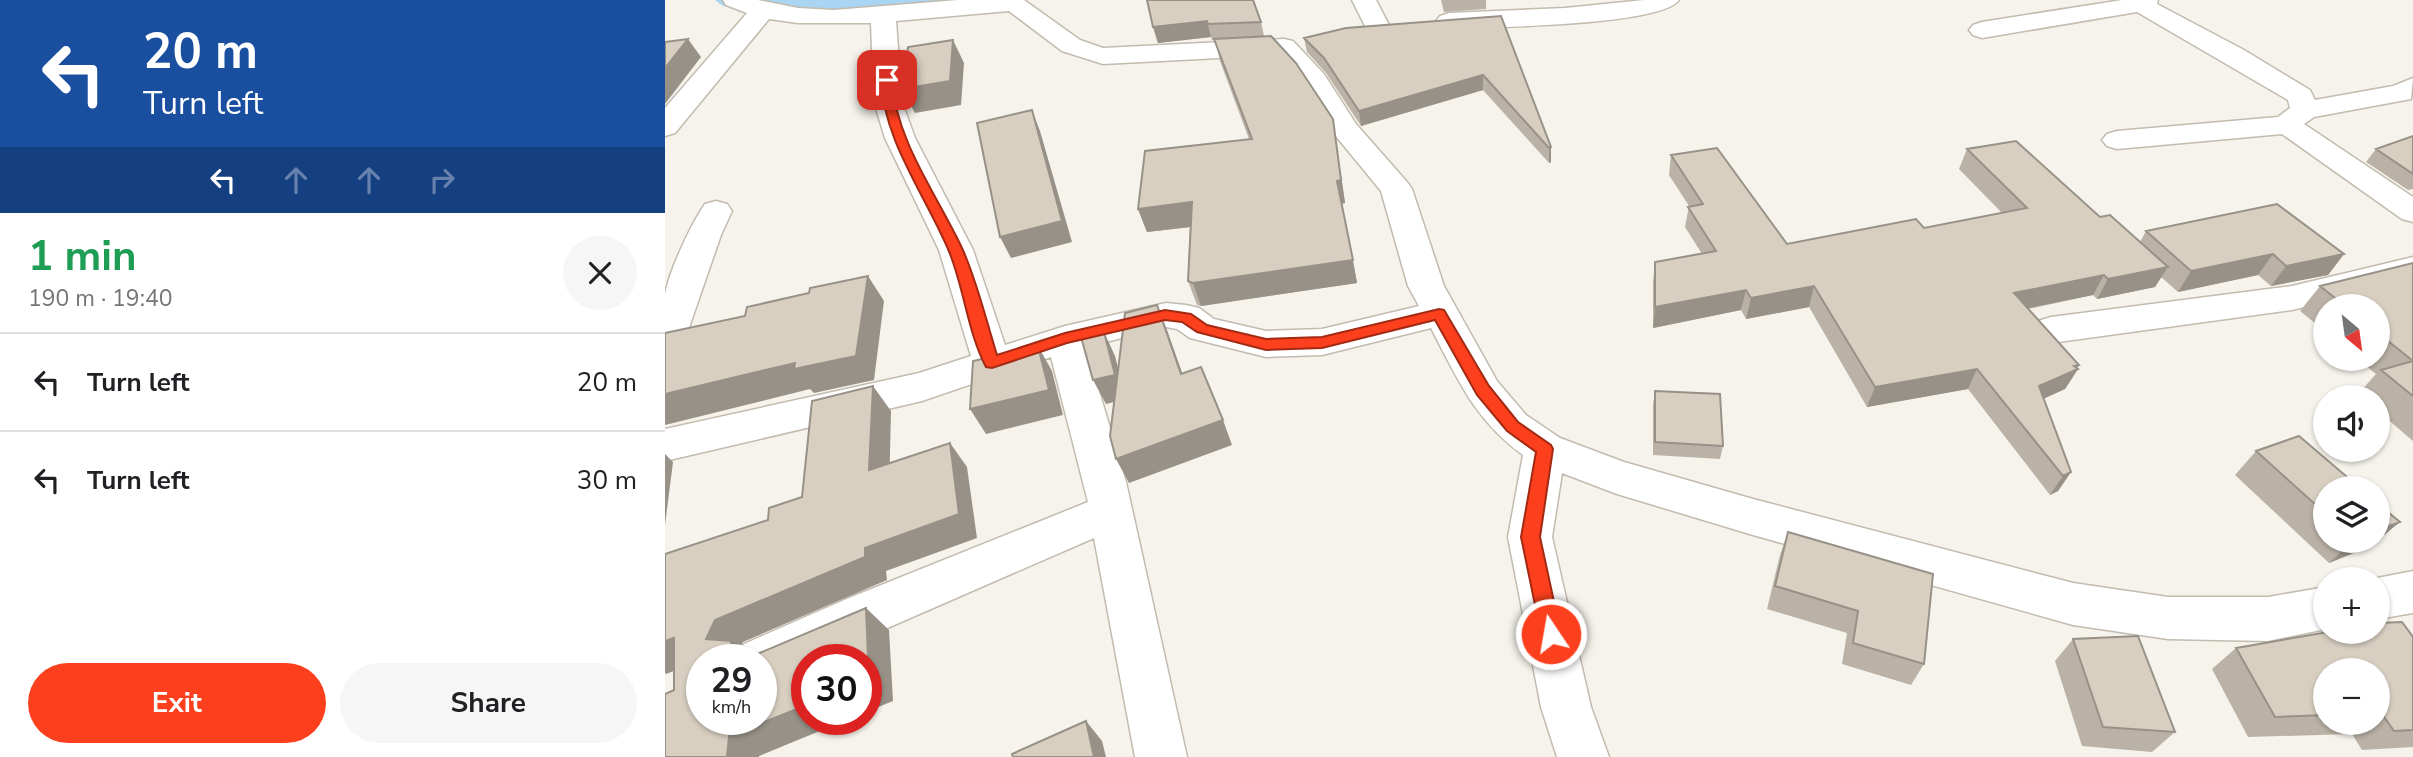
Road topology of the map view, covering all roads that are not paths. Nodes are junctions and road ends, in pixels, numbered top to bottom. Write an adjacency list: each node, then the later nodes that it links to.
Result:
1 (1364, 0): 6 (street)
2 (1667, 0): 6 (street)
3 (2145, 2): 7 (street); 11 (street)
4 (749, 5): 5 (street); 13 (street)
5 (883, 15): 18 (street); 22 (street)
6 (1378, 29): 8 (street)
7 (1982, 30)
8 (1349, 32)
9 (2413, 86): 10 (street)
10 (2372, 99): 11 (street); 12 (street)
11 (2297, 118): 14 (street); 16 (street)
12 (2413, 119)
13 (665, 127)
14 (2117, 139)
15 (716, 211): 21 (street)
16 (2413, 212)
17 (2413, 268): 19 (street)
18 (1439, 314): 20 (street); 24 (street)
19 (2051, 330)
20 (1065, 339): 22 (street); 25 (street)
21 (665, 342)
22 (992, 363): 23 (street)
23 (665, 445)
24 (1545, 449): 28 (street); 31 (street)
25 (1111, 512): 29 (street); 30 (street)
26 (2413, 592): 27 (street)
27 (2390, 596)
28 (2313, 610)
29 (777, 653)
30 (1161, 757)
31 (1583, 757)

